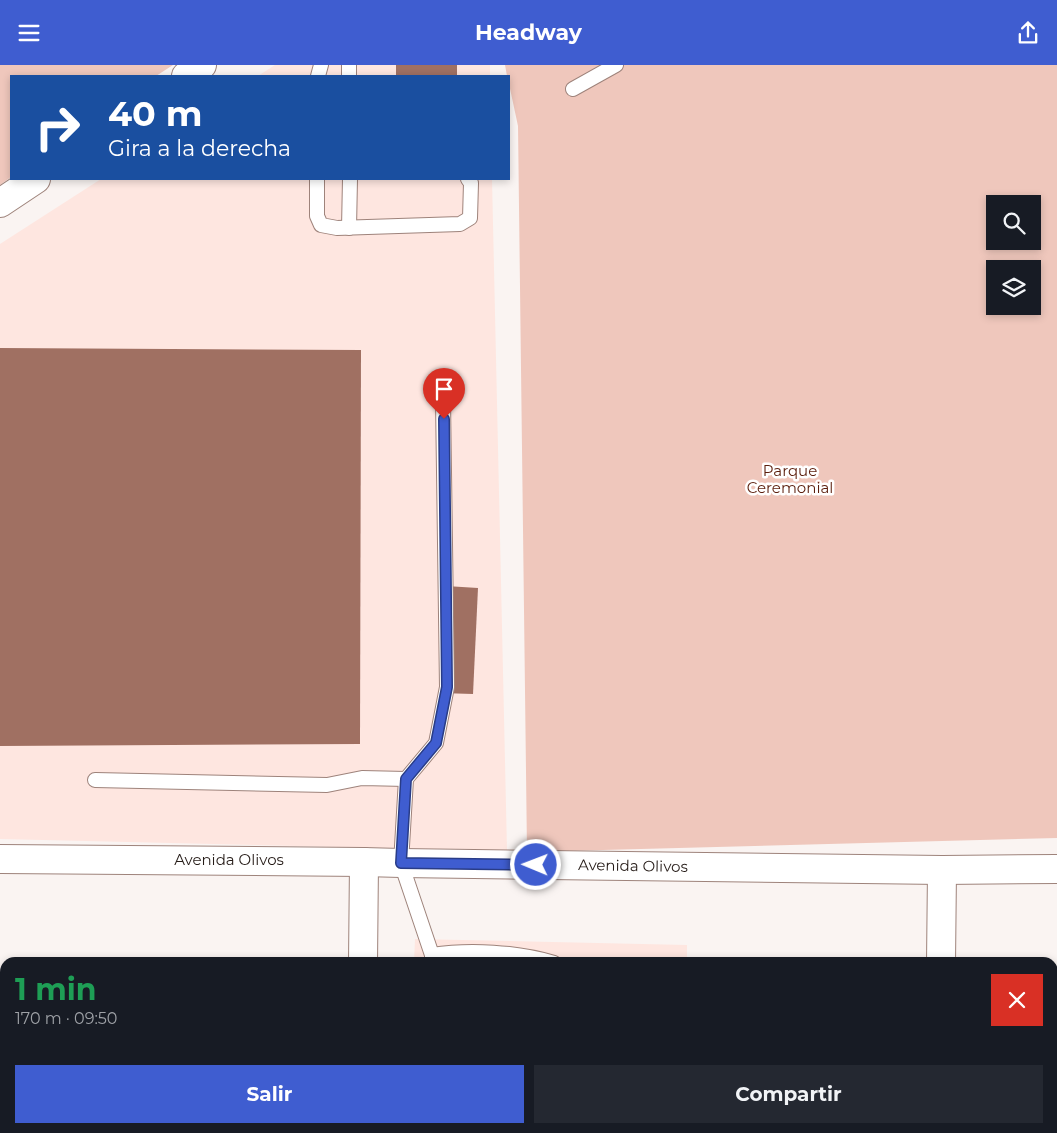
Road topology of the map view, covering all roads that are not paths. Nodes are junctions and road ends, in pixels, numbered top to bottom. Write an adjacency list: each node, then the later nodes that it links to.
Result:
1 (202, 65): 3 (street)
2 (616, 65): 4 (lane)
3 (187, 75)
4 (572, 89)
5 (34, 180): 9 (street)
6 (317, 180): 10 (lane)
7 (350, 180): 10 (lane)
8 (469, 180): 10 (lane)
9 (0, 203)
10 (349, 228)
11 (444, 400): 12 (lane)
12 (406, 779): 13 (lane); 16 (lane)
13 (95, 781)
14 (0, 859): 15 (street, Avenida Olivos)
15 (364, 861): 16 (street, Avenida Olivos); 19 (street)
16 (401, 863): 18 (street, Avenida Olivos); 20 (lane)
17 (1057, 869): 18 (street, Avenida Olivos)
18 (942, 870): 23 (street)
19 (363, 957)
20 (431, 957)
21 (438, 957): 22 (lane)
22 (535, 957)
23 (941, 957)

